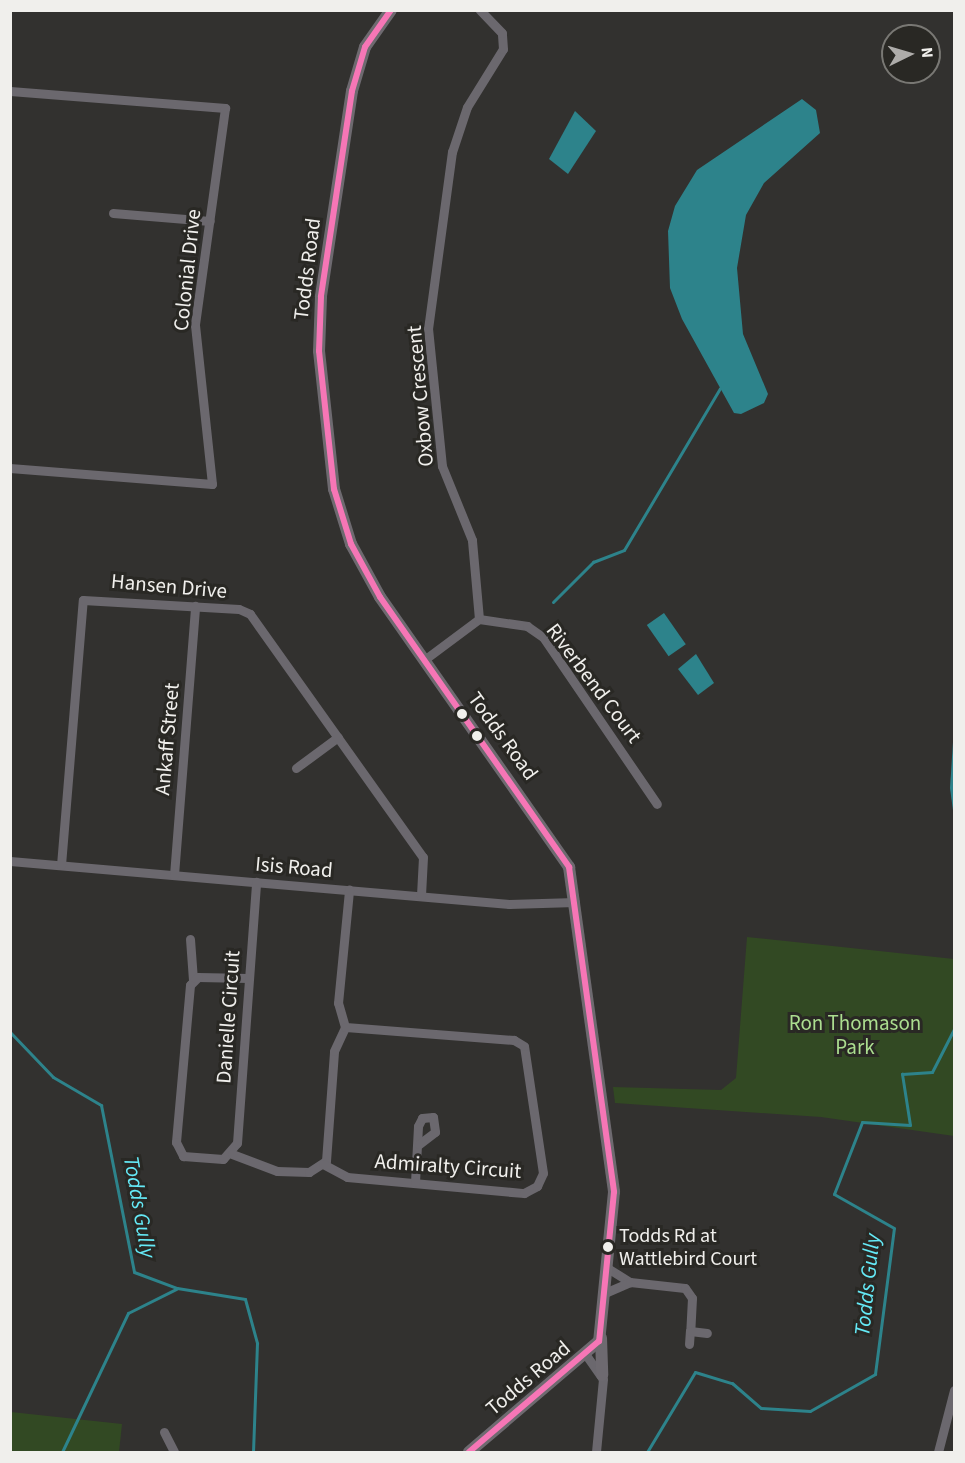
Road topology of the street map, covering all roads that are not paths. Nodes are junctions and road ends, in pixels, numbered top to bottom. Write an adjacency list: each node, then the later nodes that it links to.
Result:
1 (390, 10): 9 (street, Todds Road)
2 (484, 12): 8 (street, Oxbow Crescent)
3 (10, 91): 5 (street, Colonial Drive)
4 (113, 213): 5 (street)
5 (210, 221): 6 (street, Colonial Drive)
6 (10, 468)
7 (195, 606): 10 (street, Hansen Drive); 14 (street, Hansen Drive); 15 (street, Ankaff Street)
8 (479, 619): 9 (street); 12 (street, Riverbend Court)
9 (424, 660): 19 (street, Todds Road)
10 (338, 737): 11 (street); 18 (street, Hansen Drive)
11 (296, 768)
12 (657, 804)
13 (10, 861): 14 (street, Isis Road)
14 (61, 865): 15 (street, Isis Road)
15 (174, 875): 16 (street, Isis Road)
16 (256, 882): 17 (street, Isis Road); 21 (street, Danielle Circuit)
17 (349, 890): 18 (street, Isis Road); 23 (street)
18 (421, 896): 19 (street, Isis Road)
19 (575, 902): 28 (street, Todds Road)
20 (190, 939): 22 (street)
21 (248, 978): 22 (street); 25 (street, Danielle Circuit)
22 (193, 980): 25 (street)
23 (345, 1027): 26 (street); 27 (street, Admiralty Circuit)
24 (419, 1144): 27 (street)
25 (232, 1154): 26 (street)
26 (323, 1164): 27 (street, Admiralty Circuit)
27 (415, 1182)
28 (609, 1269): 29 (street); 30 (street, Todds Road)
29 (630, 1282): 30 (street); 31 (street)
30 (607, 1292): 33 (street, Todds Road)
31 (690, 1331): 32 (street); 34 (street)
32 (707, 1333)
33 (601, 1338): 35 (street, Todds Road); 36 (street)
34 (689, 1344)
35 (586, 1355): 36 (street); 40 (street, Todds Road)
36 (602, 1375): 41 (street)
37 (954, 1390): 42 (street)
38 (164, 1432): 39 (street)
39 (174, 1452)
40 (469, 1452)
41 (596, 1452)
42 (939, 1452)

